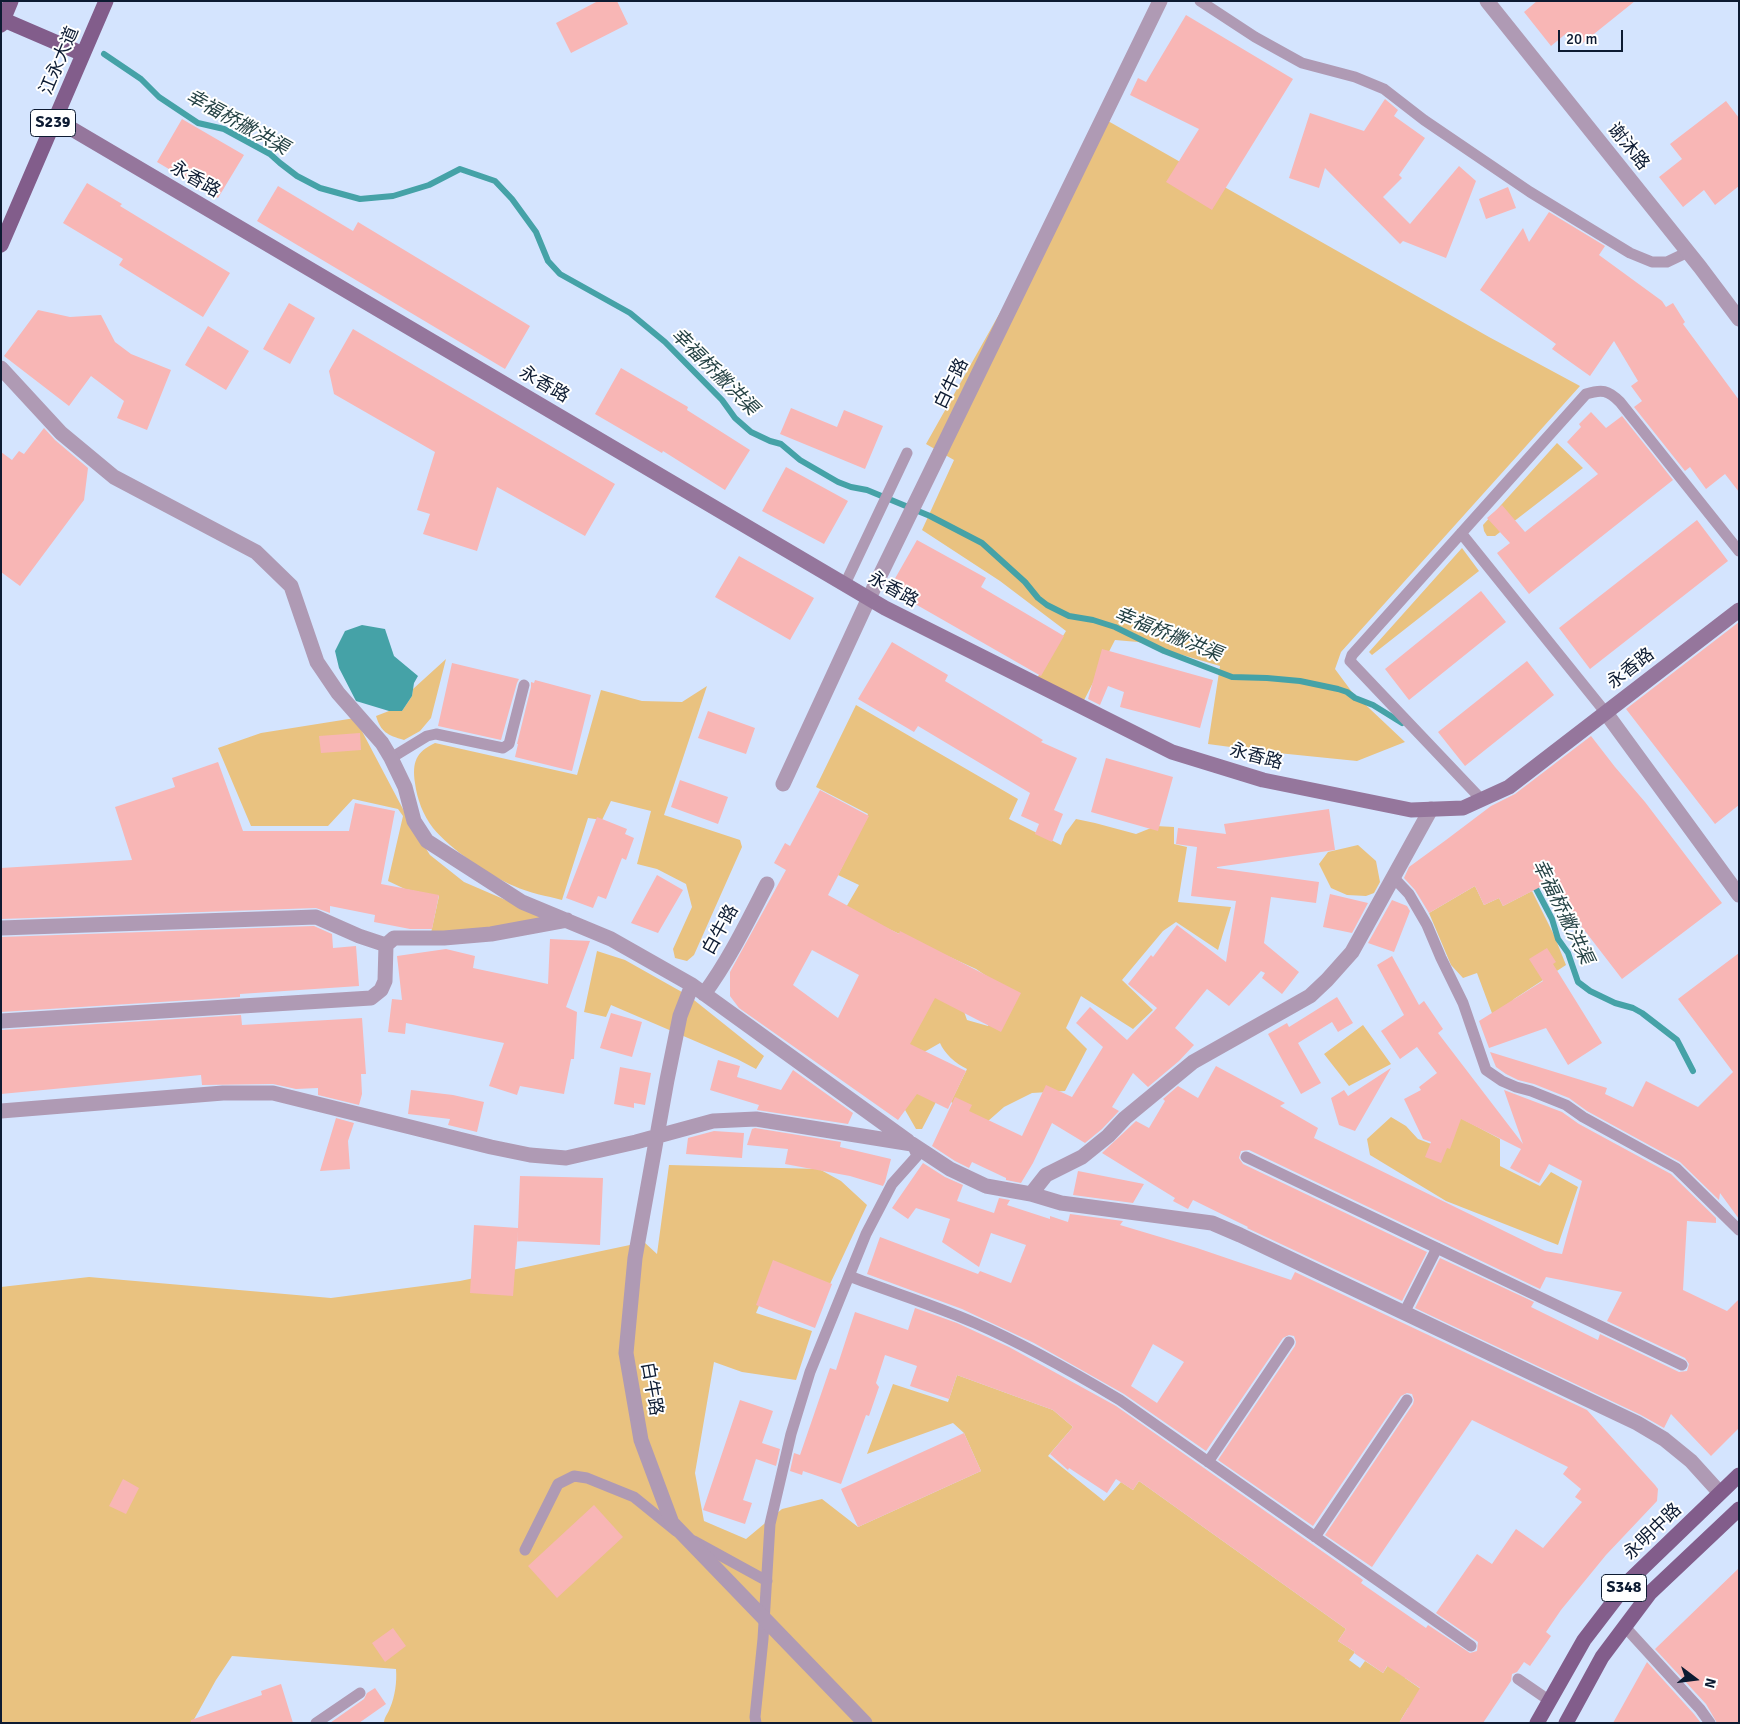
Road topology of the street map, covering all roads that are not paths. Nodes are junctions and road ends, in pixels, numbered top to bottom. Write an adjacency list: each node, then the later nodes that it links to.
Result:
1 (12, 1): 6 (main road)
2 (106, 1): 7 (main road, 江永大道 / S239)
3 (1160, 1): 17 (street, 白牛路)
4 (1200, 1): 10 (lane)
5 (1487, 1): 10 (street, 谢沐路)
6 (2, 22): 7 (main road)
7 (83, 54): 8 (main road, 江永大道 / S239)
8 (55, 119): 9 (main road, 江永大道 / S239); 16 (main road, 永香路)
9 (1, 245)
10 (1688, 252): 11 (street, 谢沐路)
11 (1739, 318)
12 (1, 368): 21 (street)
13 (907, 453): 16 (lane)
14 (1461, 533): 15 (lane); 20 (lane); 23 (lane)
15 (1739, 551)
16 (845, 584): 17 (main road, 永香路)
17 (869, 598): 22 (street, 白牛路); 24 (main road, 永香路)
18 (1739, 610): 20 (main road, 永香路)
19 (524, 685): 21 (lane)
20 (1606, 713): 23 (main road, 永香路); 27 (street)
21 (391, 758): 28 (street)
22 (783, 784)
23 (1482, 800): 24 (main road, 永香路)
24 (1431, 809): 25 (street)
25 (1393, 877): 37 (street); 38 (lane)
26 (767, 884): 31 (street, 白牛路)
27 (1739, 895)
28 (568, 920): 30 (street); 31 (street)
29 (1, 928): 30 (street)
30 (386, 945): 32 (street)
31 (698, 989): 34 (street, 白牛路); 35 (street)
32 (1, 1022)
33 (1, 1111): 34 (street)
34 (657, 1136): 35 (street); 49 (street, 白牛路)
35 (912, 1144): 37 (street); 40 (lane)
36 (1246, 1157): 39 (lane)
37 (1031, 1194): 41 (street)
38 (1739, 1230)
39 (1437, 1248): 41 (lane); 43 (lane)
40 (849, 1276): 45 (lane); 52 (lane)
41 (1404, 1313): 47 (street)
42 (1290, 1342): 45 (lane)
43 (1682, 1365)
44 (1407, 1400): 50 (lane)
45 (1208, 1462): 50 (lane)
46 (1739, 1475): 47 (main road, 永明中路 / S348)
47 (1720, 1493): 58 (main road, 永明中路 / S348)
48 (1739, 1509): 54 (main road, S348)
49 (687, 1537): 51 (lane); 52 (lane); 53 (street, 白牛路)
50 (1315, 1537): 55 (lane)
51 (525, 1550)
52 (767, 1581): 53 (lane)
53 (765, 1618): 60 (lane); 61 (street, 白牛路)
54 (1625, 1627): 63 (main road, S348); 64 (lane)
55 (1471, 1646)
56 (1518, 1679): 58 (lane)
57 (360, 1693): 59 (lane)
58 (1550, 1701): 62 (main road, 永明中路 / S348)
59 (316, 1723)
60 (756, 1723)
61 (865, 1723)
62 (1537, 1723)
63 (1566, 1723)
64 (1710, 1723)

